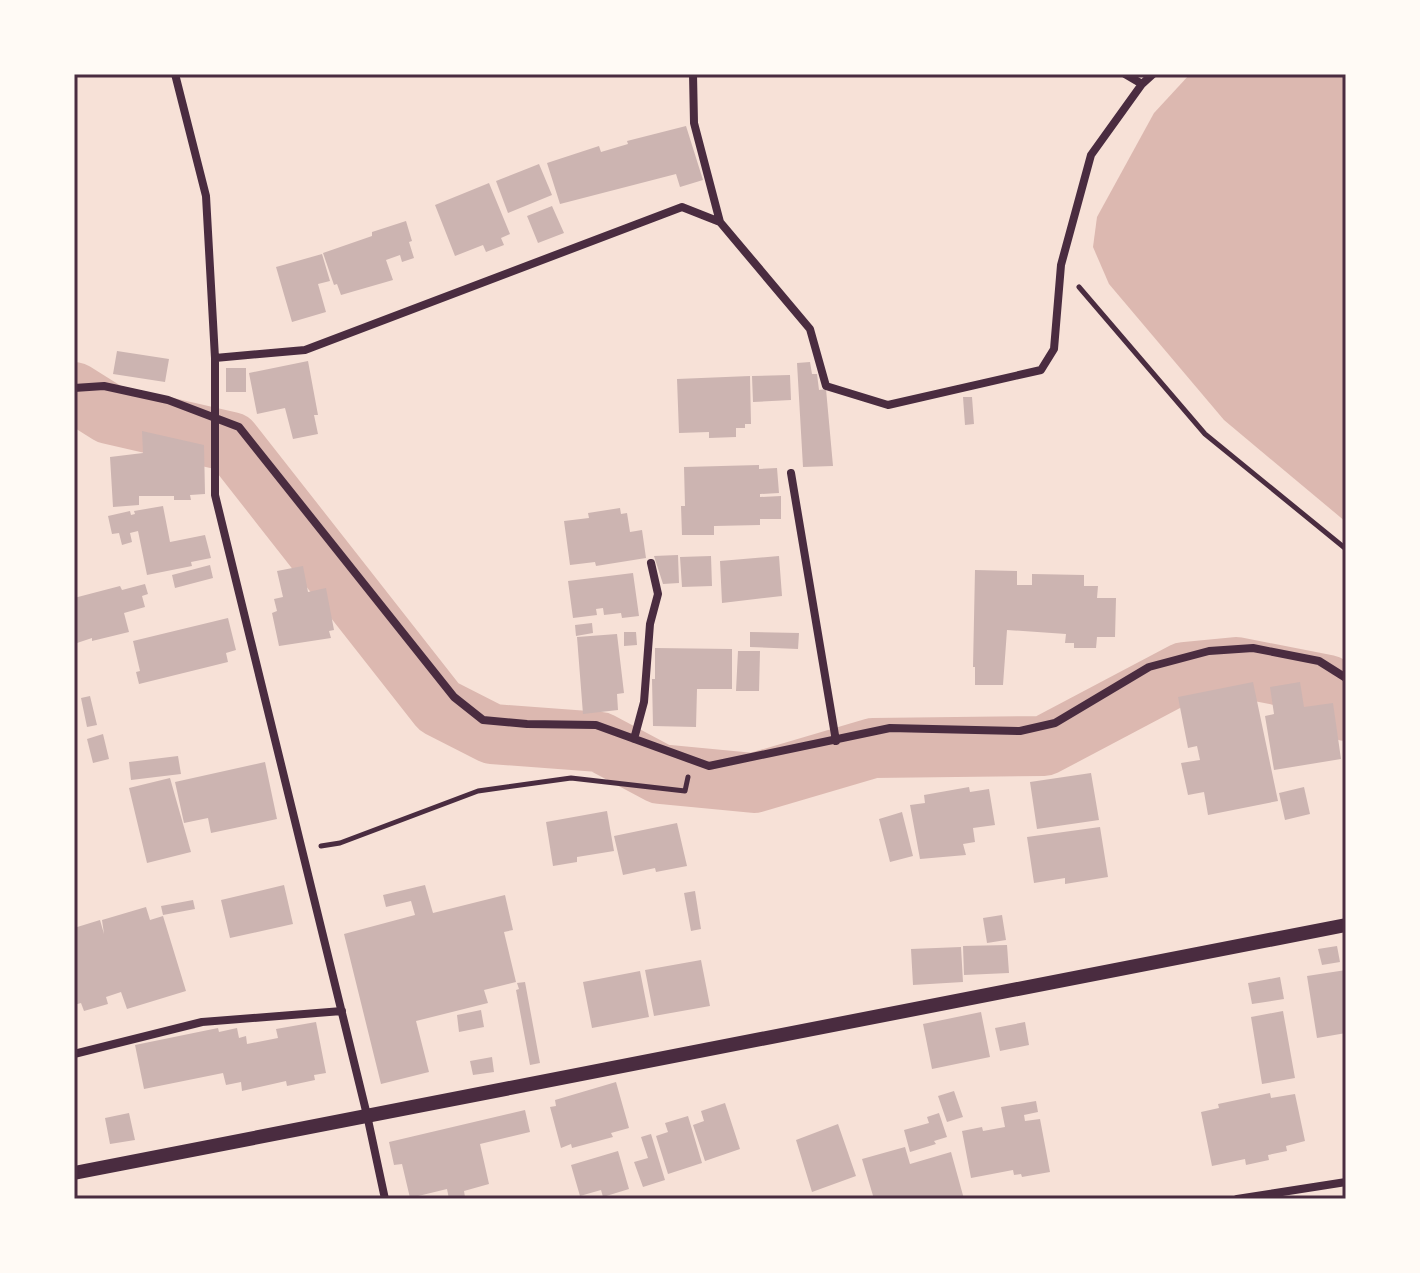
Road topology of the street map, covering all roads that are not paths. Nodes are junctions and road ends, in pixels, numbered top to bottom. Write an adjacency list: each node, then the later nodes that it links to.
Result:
1 (175, 74): 7 (street)
2 (693, 74): 6 (street)
3 (1125, 74): 5 (street)
4 (1153, 74): 5 (street)
5 (1142, 84): 6 (street)
6 (720, 222): 7 (street)
7 (215, 358): 9 (street)
8 (74, 388): 9 (street)
9 (216, 417): 13 (street); 16 (street)
10 (791, 473): 14 (street)
11 (651, 563): 13 (street)
12 (1346, 678): 14 (street)
13 (634, 739): 14 (street)
14 (836, 741)
15 (1346, 925): 18 (street)
16 (342, 1011): 17 (street); 18 (street)
17 (74, 1054)
18 (367, 1115): 19 (street); 21 (street)
19 (74, 1173)
20 (1346, 1182): 22 (street)
21 (385, 1199)
22 (1237, 1199)

